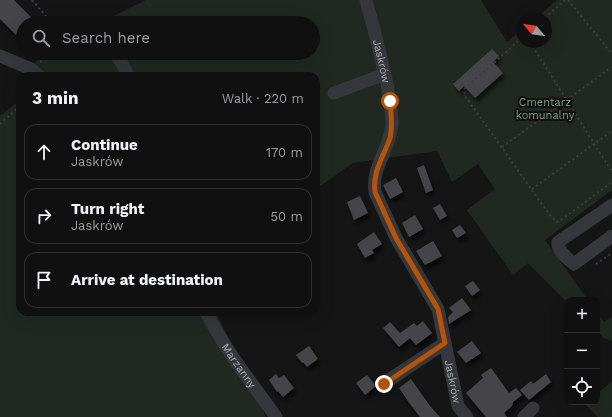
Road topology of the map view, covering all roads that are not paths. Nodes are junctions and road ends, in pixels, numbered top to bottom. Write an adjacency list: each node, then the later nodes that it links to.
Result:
1 (366, 0): 6 (street, Jaskrów)
2 (0, 56): 4 (street)
3 (120, 60): 5 (street)
4 (35, 72)
5 (127, 72)
6 (385, 74): 7 (street); 11 (street, Jaskrów)
7 (334, 94)
8 (612, 205): 9 (street)
9 (612, 236)
10 (208, 316): 13 (street, Marzanny)
11 (445, 343): 12 (street, Jaskrów); 14 (street, Jaskrów)
12 (384, 384)
13 (276, 417)
14 (467, 417)

